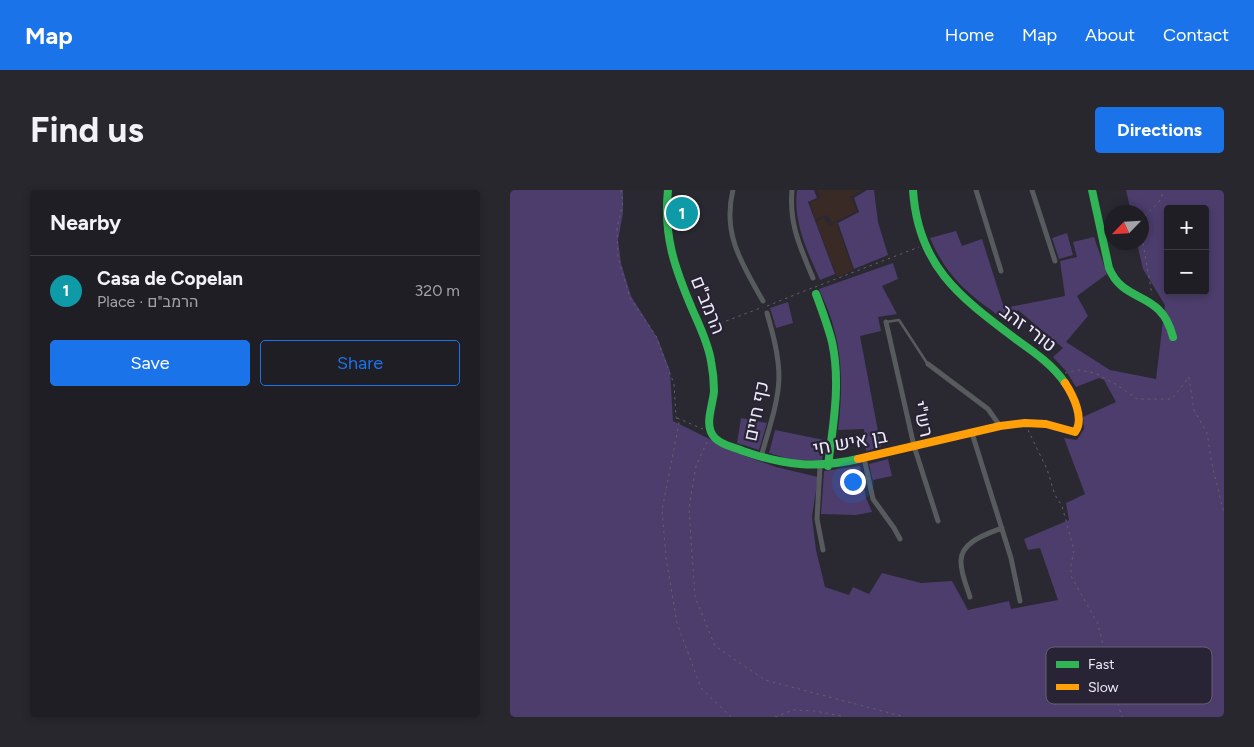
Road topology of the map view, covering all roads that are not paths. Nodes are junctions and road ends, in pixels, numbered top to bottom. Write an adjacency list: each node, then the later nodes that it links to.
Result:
1 (668, 190): 18 (street, הרמב"ם)
2 (734, 190): 12 (street)
3 (792, 190): 10 (street)
4 (913, 190): 17 (street, טורי זהב)
5 (976, 190): 9 (street)
6 (1032, 190): 8 (street)
7 (1092, 190): 15 (street)
8 (1055, 261)
9 (1001, 271)
10 (813, 278)
11 (816, 294): 23 (street)
12 (763, 301)
13 (767, 313): 21 (street, כף חיים)
14 (886, 322): 16 (lane); 20 (street, רש"י)
15 (1173, 337)
16 (928, 364): 17 (street)
17 (1000, 426): 19 (street, בן איש חי)
18 (711, 433): 21 (street, בן איש חי)
19 (972, 433): 20 (street, בן איש חי); 25 (street)
20 (914, 446): 22 (street, בן איש חי); 24 (street, רש"י)
21 (761, 457): 23 (street, בן איש חי)
22 (864, 458): 23 (street, בן איש חי); 26 (street)
23 (824, 466): 27 (street)
24 (938, 521)
25 (1002, 528): 28 (street); 29 (street)
26 (900, 539)
27 (823, 550)
28 (970, 598)
29 (1020, 601)

